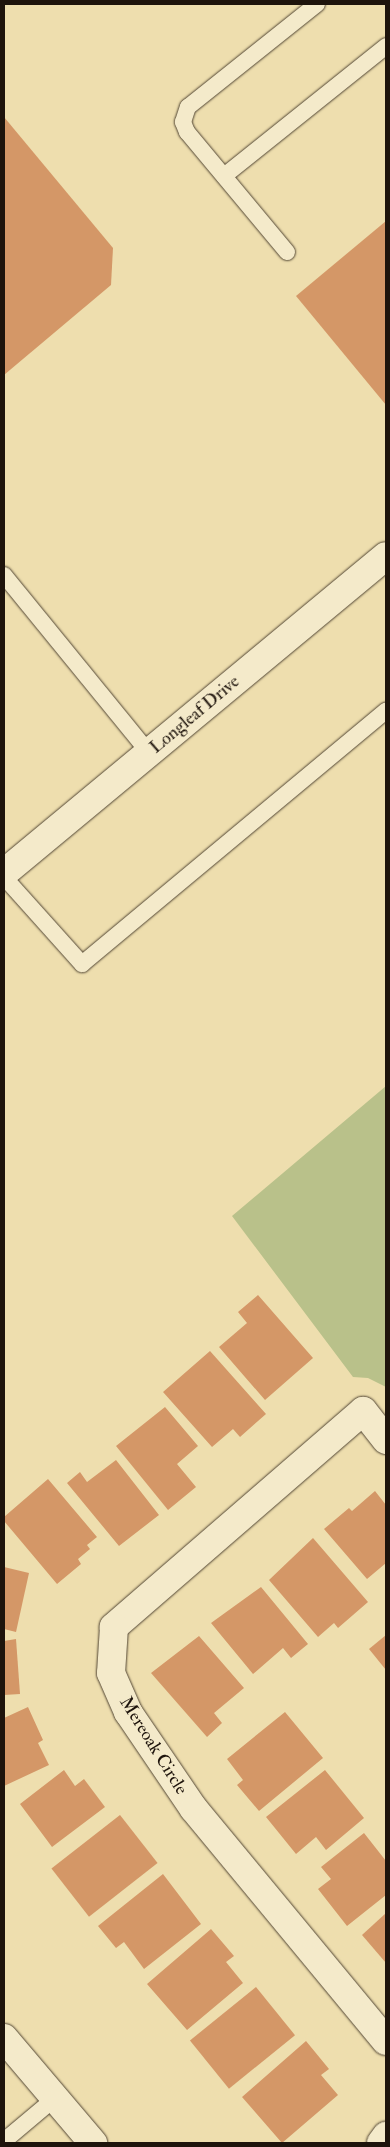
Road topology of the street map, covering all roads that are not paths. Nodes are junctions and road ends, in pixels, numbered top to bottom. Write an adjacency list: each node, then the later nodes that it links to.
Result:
1 (316, 4): 3 (lane)
2 (386, 46): 3 (lane)
3 (224, 176): 4 (lane)
4 (287, 252)
5 (386, 556): 8 (street, Longleaf Drive)
6 (4, 574): 8 (lane)
7 (386, 711): 9 (lane)
8 (149, 752): 9 (street, Longleaf Drive)
9 (4, 875)
10 (386, 1440): 12 (street, Mereoak Circle)
11 (4, 2038): 13 (street)
12 (386, 2040)
13 (54, 2099): 15 (lane); 16 (street)
14 (386, 2136): 17 (street)
15 (4, 2142)
16 (94, 2143)
17 (381, 2143)

